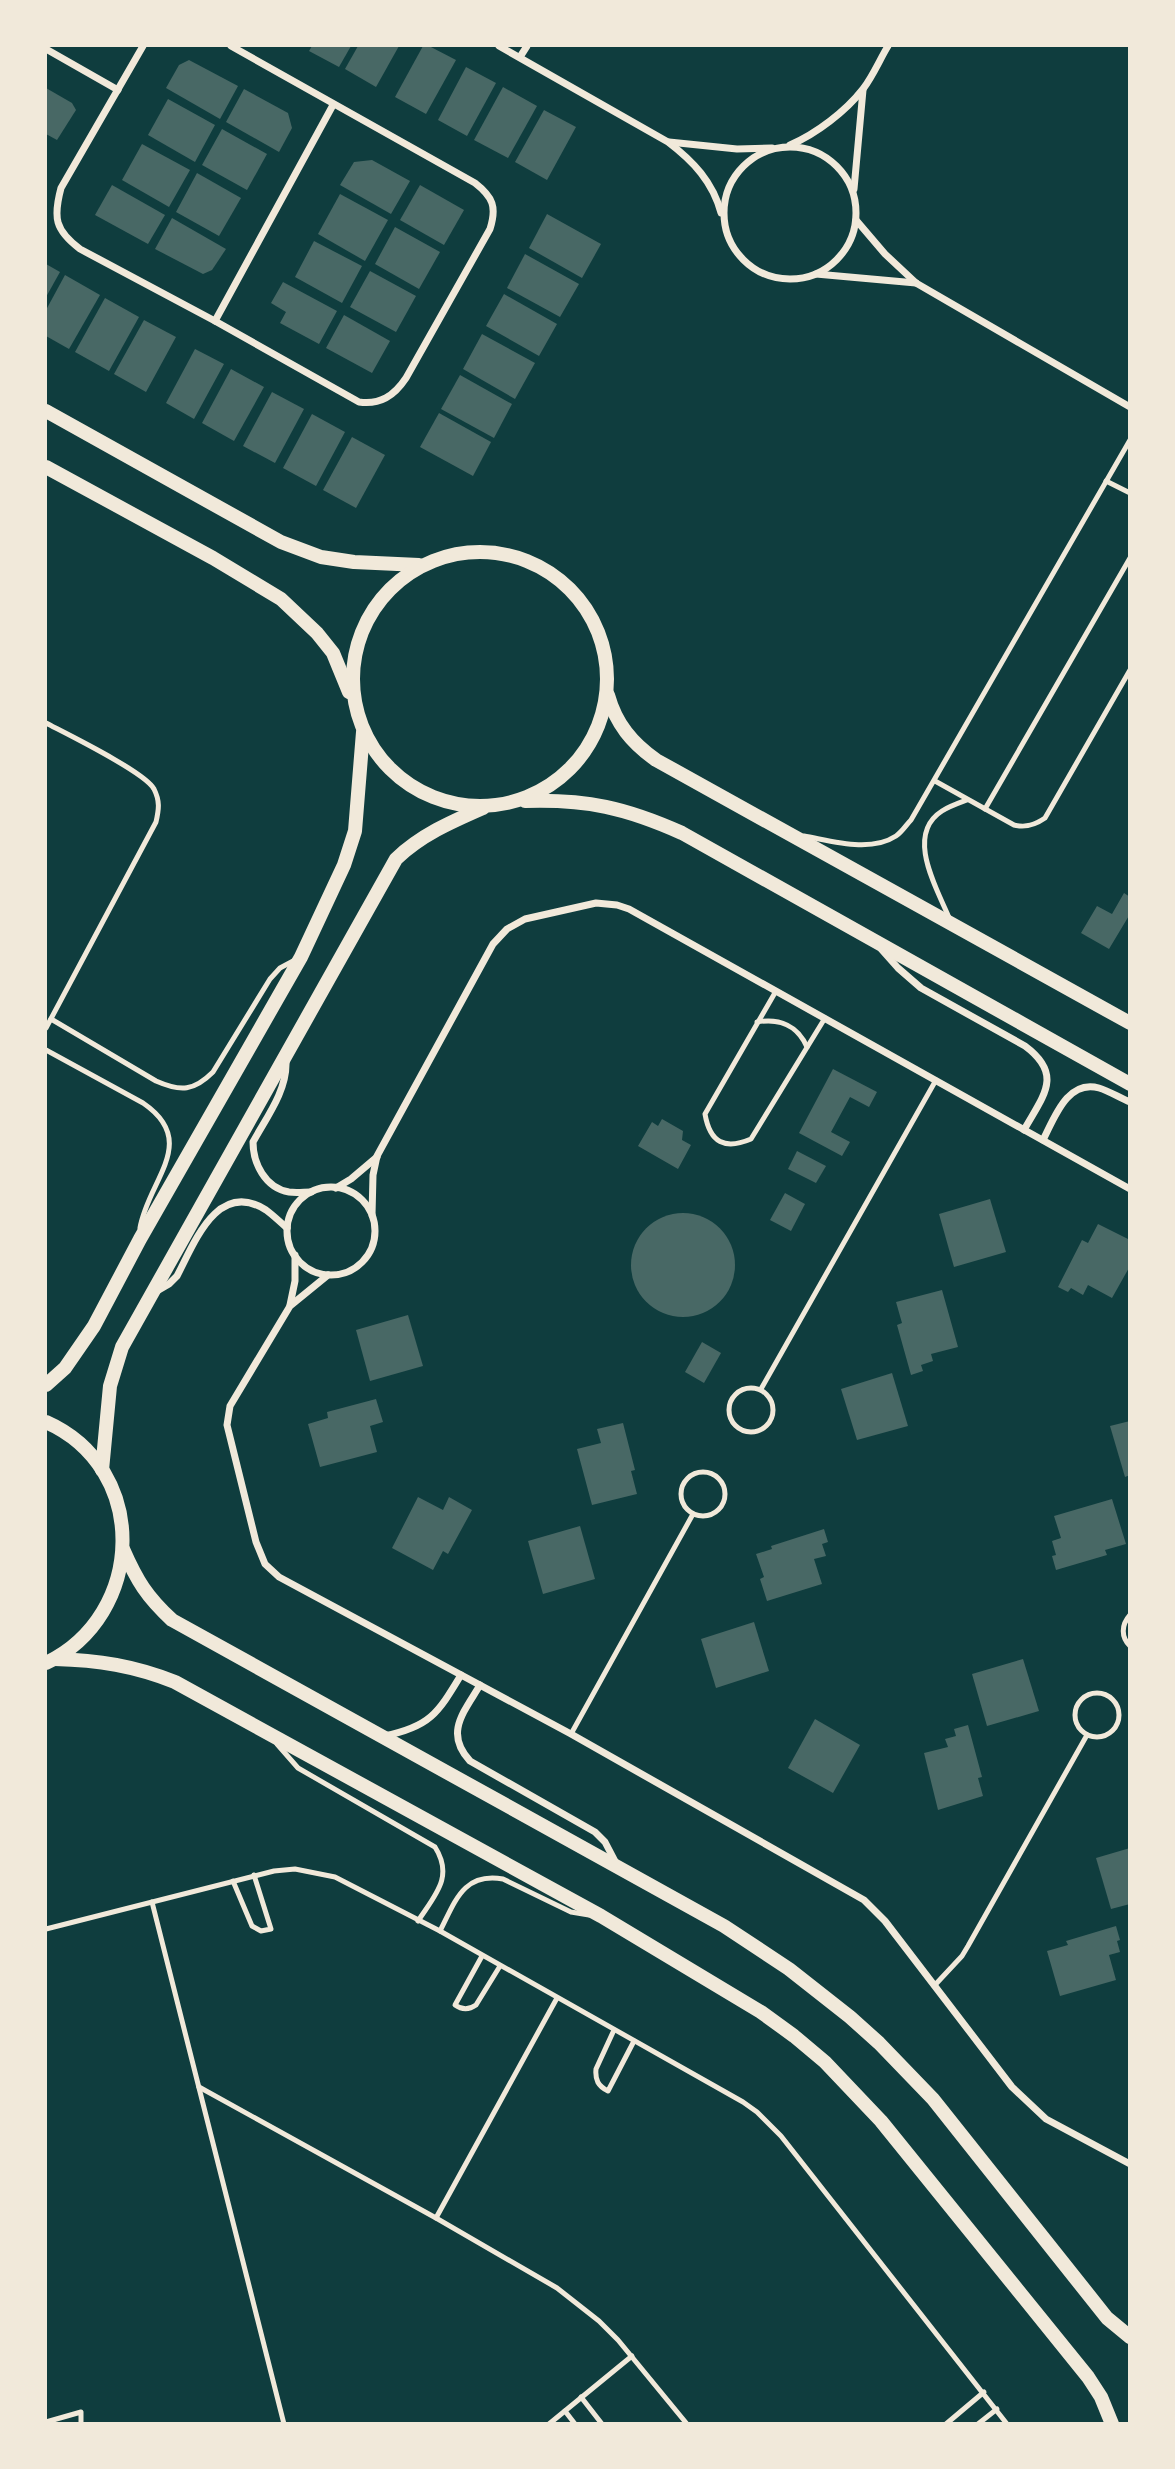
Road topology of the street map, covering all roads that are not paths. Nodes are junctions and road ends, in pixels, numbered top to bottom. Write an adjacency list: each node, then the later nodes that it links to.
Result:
1 (143, 46): 9 (street)
2 (232, 46): 10 (street)
3 (499, 46): 7 (street)
4 (527, 46): 7 (street)
5 (888, 46): 8 (street)
6 (46, 49): 9 (street)
7 (520, 57): 11 (street)
8 (863, 89): 12 (street); 14 (street)
9 (118, 90): 19 (street)
10 (333, 105): 19 (street); 19 (street)
11 (668, 142): 13 (street); 16 (street)
12 (786, 146): 13 (street); 14 (street)
13 (777, 147): 16 (street)
14 (853, 193): 15 (street)
15 (856, 220): 17 (street); 18 (street)
16 (724, 225): 17 (street)
17 (815, 274): 18 (street)
18 (916, 283): 20 (street)
19 (215, 321)
20 (1129, 407)
21 (46, 411): 27 (main road)
22 (1129, 440): 24 (lane)
23 (46, 467): 30 (main road)
24 (1107, 481): 25 (lane); 33 (lane)
25 (1129, 493)
26 (1129, 558): 37 (lane)
27 (421, 565): 29 (main road); 30 (main road)
28 (1129, 670): 37 (lane)
29 (607, 690): 35 (main road); 38 (main road)
30 (354, 704): 32 (main road)
31 (46, 723): 44 (lane)
32 (363, 732): 36 (main road); 41 (main road)
33 (935, 782): 34 (lane); 38 (lane)
34 (967, 800): 37 (lane); 39 (lane)
35 (517, 802): 36 (main road); 40 (main road)
36 (484, 807): 50 (main road)
37 (985, 809)
38 (790, 834): 39 (main road)
39 (951, 923): 46 (main road)
40 (872, 939): 52 (main road); 54 (street)
41 (301, 957): 44 (lane); 62 (main road)
42 (776, 990): 43 (street); 45 (lane); 56 (street)
43 (825, 1018): 48 (lane); 51 (street)
44 (51, 1019): 47 (lane)
45 (757, 1023): 48 (lane); 48 (lane)
46 (1129, 1023)
47 (46, 1028)
48 (807, 1048)
49 (46, 1049): 62 (lane)
50 (285, 1058): 59 (street); 65 (main road)
51 (936, 1080): 54 (street); 68 (lane)
52 (1129, 1084)
53 (1129, 1102): 55 (street)
54 (1024, 1130): 55 (street)
55 (1043, 1140): 58 (street)
56 (377, 1156): 57 (street); 60 (street)
57 (336, 1188): 59 (street); 60 (street)
58 (1129, 1189)
59 (312, 1192): 61 (street)
60 (372, 1215): 64 (street)
61 (287, 1228): 63 (street); 65 (street)
62 (140, 1240): 67 (main road)
63 (295, 1255): 64 (street); 66 (street)
64 (328, 1275): 66 (street)
65 (150, 1294): 70 (main road)
66 (290, 1306): 76 (street)
67 (46, 1385)
68 (761, 1389): 68 (lane)
69 (46, 1422): 70 (main road)
70 (102, 1470): 72 (main road)
71 (693, 1514): 71 (lane); 78 (lane)
72 (123, 1549): 75 (main road); 81 (main road)
73 (1129, 1615): 74 (lane)
74 (1129, 1646)
75 (50, 1661): 79 (main road)
76 (461, 1675): 77 (street); 81 (street)
77 (480, 1685): 78 (street); 82 (street)
78 (571, 1734): 92 (street)
79 (272, 1735): 86 (main road); 87 (lane)
80 (1087, 1735): 80 (lane); 92 (lane)
81 (378, 1737): 82 (main road)
82 (619, 1868): 99 (main road)
83 (254, 1875): 84 (lane); 84 (lane); 87 (lane)
84 (233, 1881): 85 (lane)
85 (152, 1902): 88 (lane); 96 (lane)
86 (601, 1916): 89 (lane); 115 (main road)
87 (418, 1921): 89 (lane)
88 (46, 1928)
89 (440, 1931): 90 (lane)
90 (482, 1956): 91 (lane); 91 (lane)
91 (500, 1966): 93 (lane)
92 (934, 1986): 97 (street)
93 (557, 1998): 94 (lane); 98 (lane)
94 (614, 2030): 95 (lane); 95 (lane)
95 (634, 2041): 101 (lane)
96 (199, 2087): 98 (lane); 107 (lane)
97 (1129, 2164)
98 (436, 2218): 100 (lane)
99 (1129, 2337)
100 (632, 2356): 102 (lane); 111 (lane)
101 (984, 2392): 103 (lane); 112 (lane)
102 (581, 2397): 104 (lane); 110 (lane)
103 (997, 2409): 113 (lane); 114 (lane)
104 (565, 2411): 108 (lane); 109 (lane)
105 (46, 2422): 106 (lane)
106 (81, 2424)
107 (284, 2424)
108 (549, 2424)
109 (575, 2424)
110 (602, 2424)
111 (687, 2424)
112 (947, 2424)
113 (978, 2424)
114 (1007, 2424)
115 (1112, 2424)

